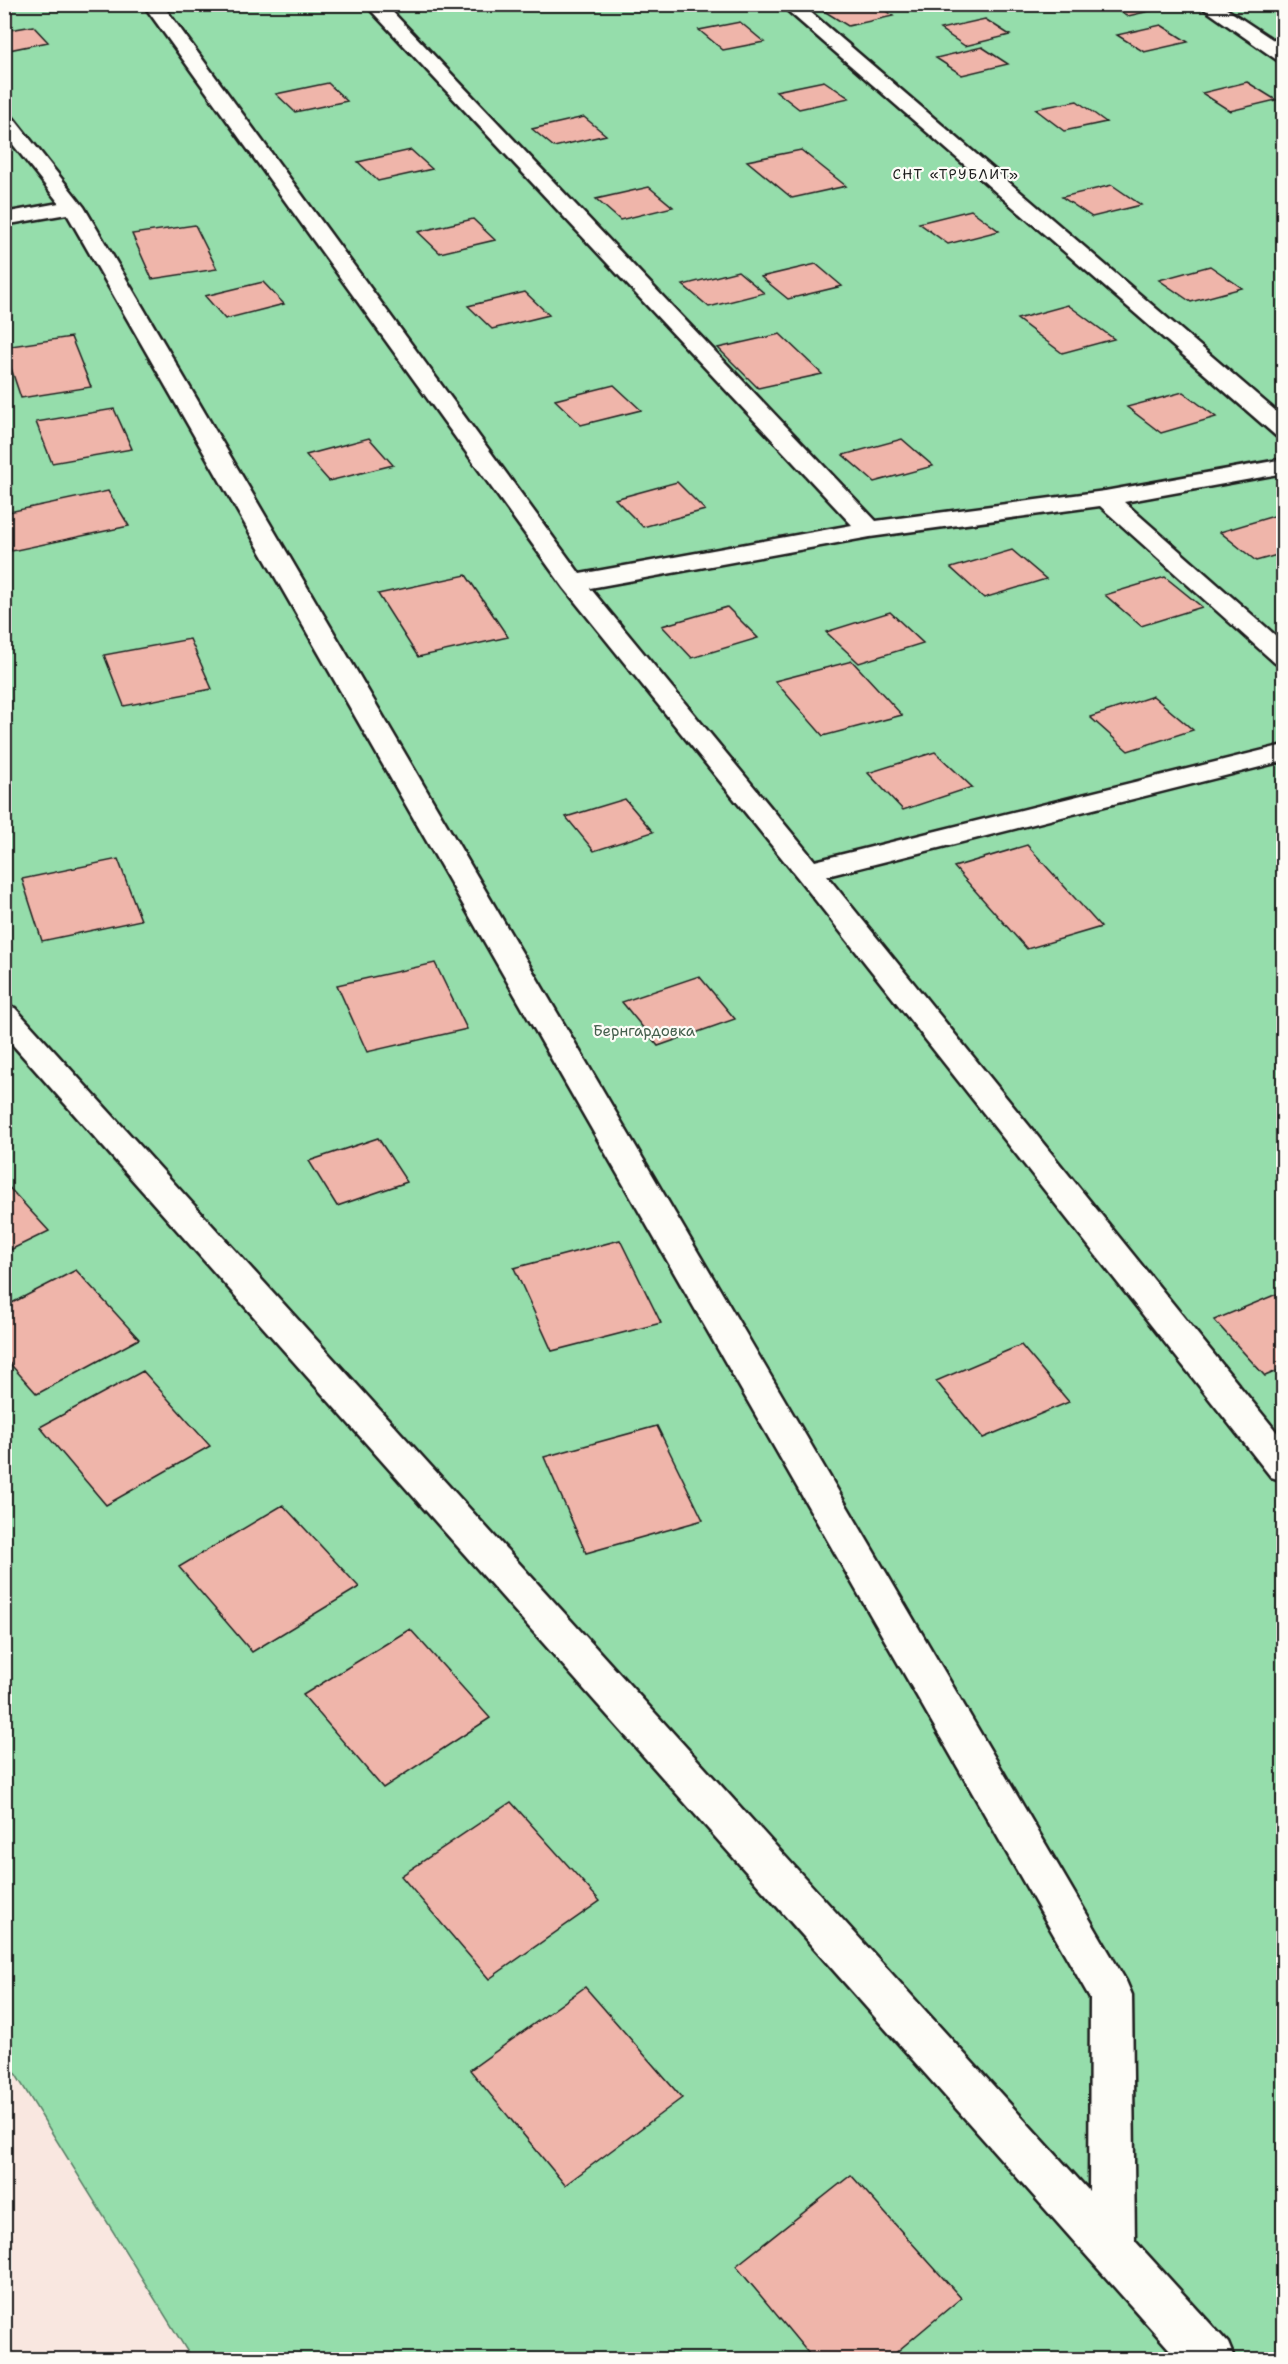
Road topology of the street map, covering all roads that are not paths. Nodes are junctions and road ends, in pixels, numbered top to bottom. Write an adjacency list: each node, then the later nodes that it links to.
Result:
1 (152, 4): 13 (street)
2 (374, 4): 12 (street)
3 (789, 4): 9 (street)
4 (1206, 4): 5 (street)
5 (1284, 56)
6 (4, 119): 7 (street)
7 (73, 207): 8 (street); 19 (street)
8 (4, 219)
9 (1284, 431)
10 (1284, 466): 11 (street)
11 (1105, 498): 12 (street); 14 (street)
12 (870, 529): 13 (street)
13 (573, 583): 16 (street)
14 (1284, 657)
15 (1284, 753): 16 (street)
16 (808, 872): 18 (street)
17 (4, 1016): 19 (street)
18 (1284, 1467)
19 (1112, 2248): 20 (street)
20 (1210, 2360)

